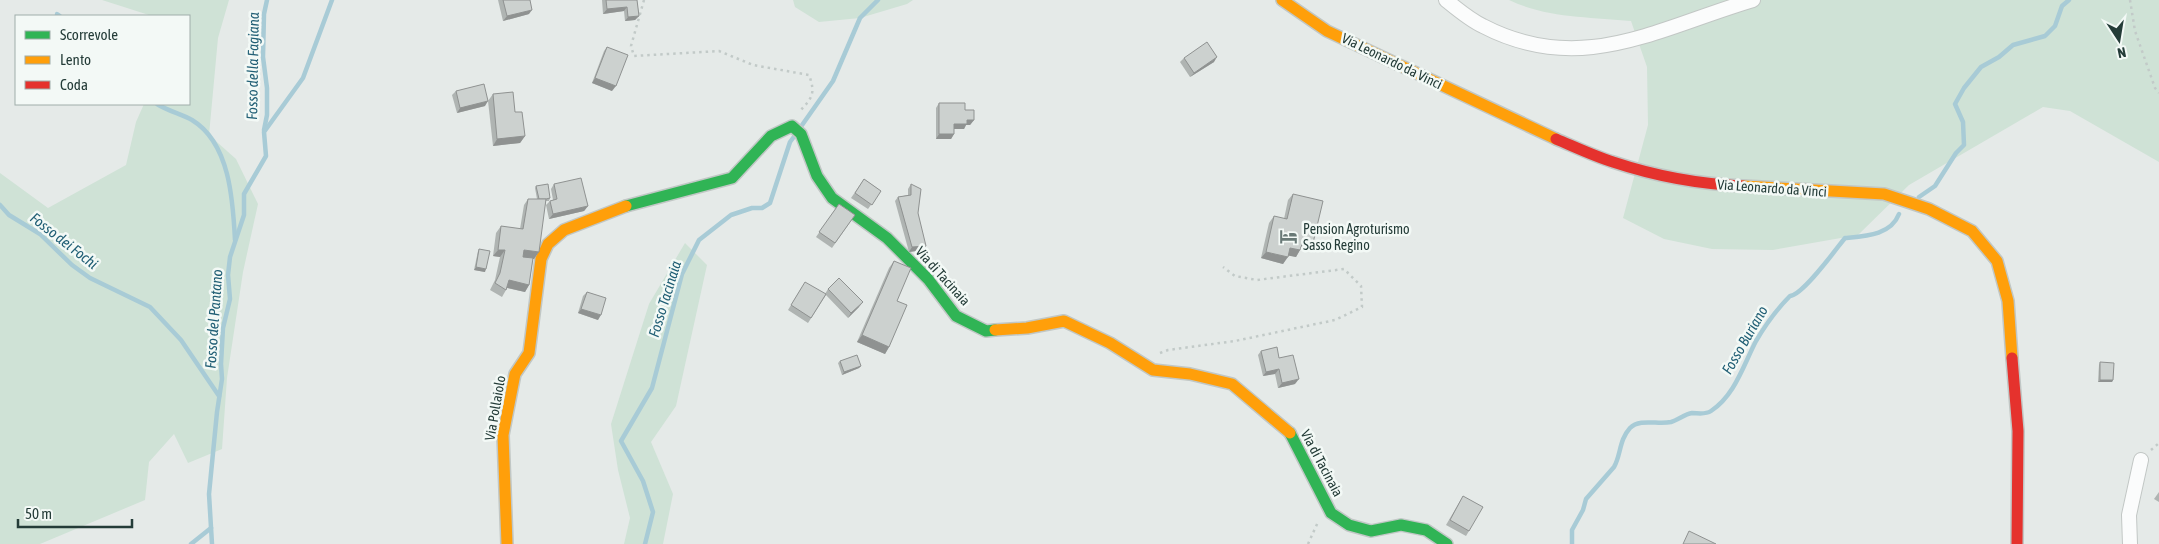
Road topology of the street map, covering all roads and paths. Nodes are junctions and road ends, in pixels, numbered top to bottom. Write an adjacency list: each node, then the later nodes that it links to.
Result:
1 (644, 0): 7 (path)
2 (1282, 0): 15 (street, Via Leonardo da Vinci)
3 (1446, 0): 4 (street)
4 (1753, 0)
5 (2130, 0): 6 (path)
6 (2159, 93)
7 (788, 127): 9 (street, Via di Tacinaia); 12 (street, Via Pollaiolo)
8 (1223, 267): 9 (path)
9 (1141, 362): 11 (street, Via di Tacinaia)
10 (2141, 460): 16 (street)
11 (1331, 513): 13 (path); 14 (street, Via di Tacinaia)
12 (507, 544)
13 (1308, 544)
14 (1447, 544)
15 (2017, 544)
16 (2130, 544)

